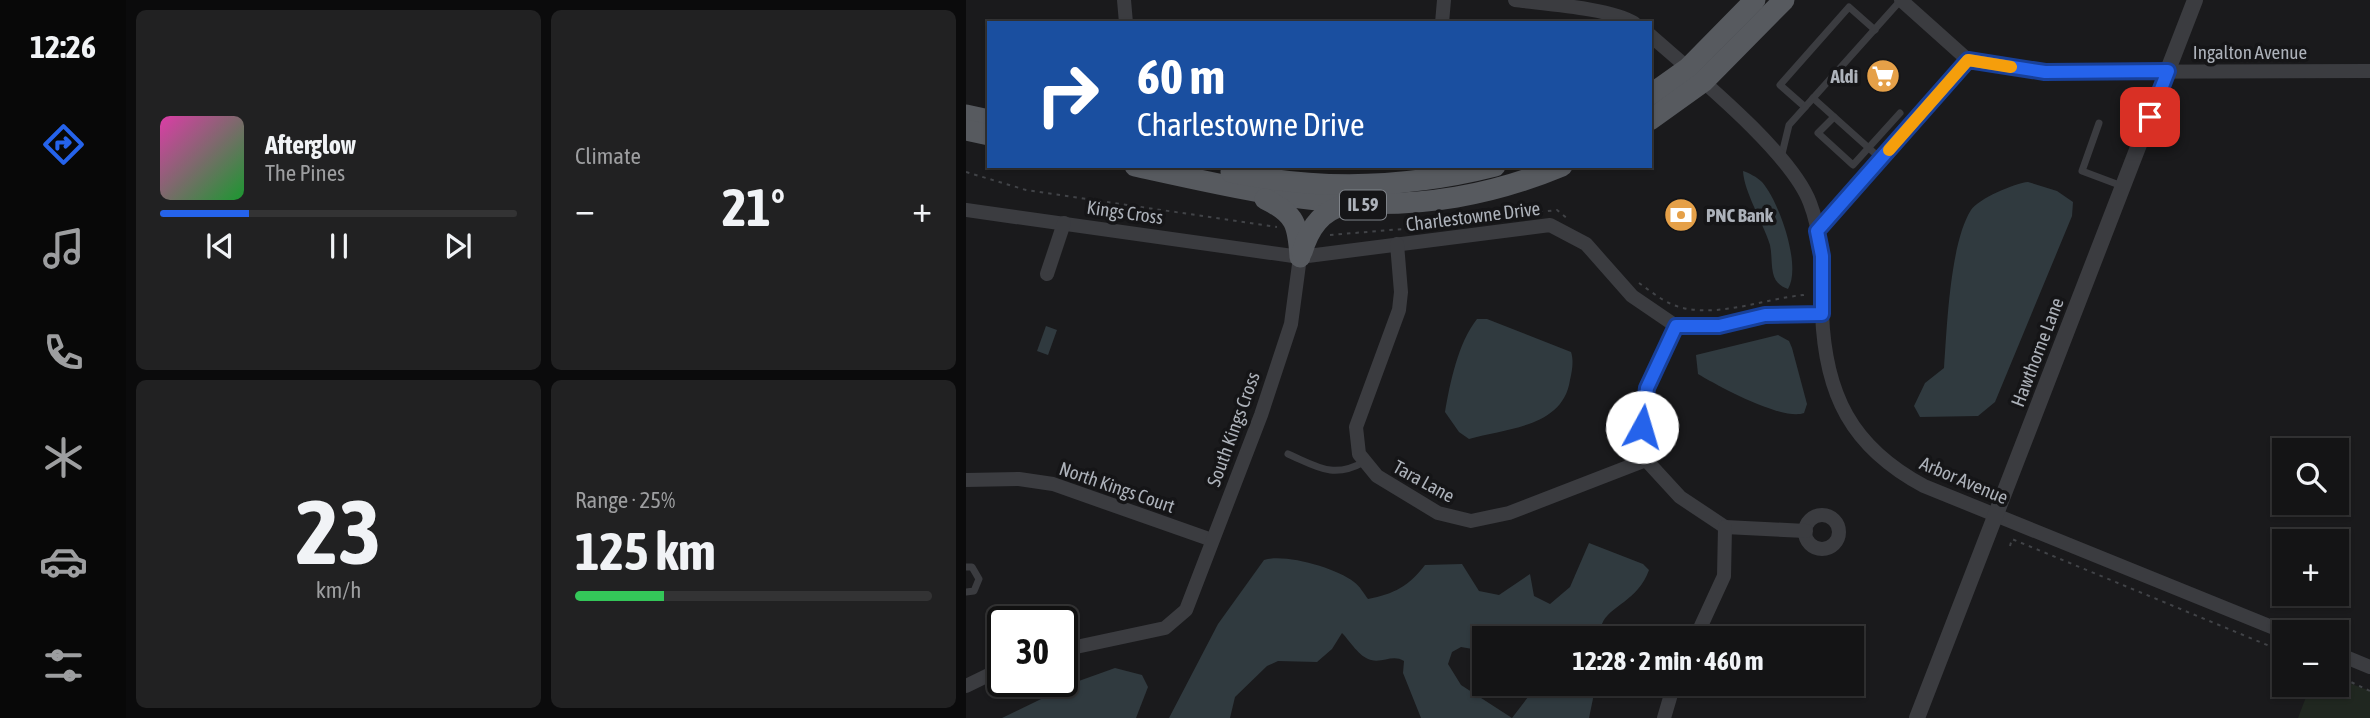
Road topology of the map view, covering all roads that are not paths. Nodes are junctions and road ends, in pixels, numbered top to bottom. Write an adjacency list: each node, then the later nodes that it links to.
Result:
1 (1124, 0): 8 (street)
2 (1444, 0): 9 (street)
3 (1515, 0): 10 (street)
4 (1755, 0): 16 (main road)
5 (1784, 0): 16 (main road)
6 (1901, 0): 11 (lane); 13 (street)
7 (2195, 0): 14 (street, Hawthorne Lane)
8 (1126, 21)
9 (1441, 21)
10 (1631, 21)
11 (1875, 30): 18 (lane); 19 (lane)
12 (1652, 37): 16 (street)
13 (1968, 60): 14 (street, Ingalton Avenue); 30 (lane)
14 (2168, 71): 15 (street, Ingalton Avenue); 35 (street, Hawthorne Lane)
15 (2370, 71)
16 (1696, 75): 17 (main road); 23 (main road); 29 (street, Arbor Avenue)
17 (1652, 94)
18 (1813, 98): 19 (lane); 22 (lane)
19 (1805, 107): 29 (lane)
20 (1900, 114): 28 (lane)
21 (966, 115): 24 (main road)
22 (1834, 117): 28 (lane); 28 (lane)
23 (1652, 118)
24 (987, 120)
25 (2099, 123): 35 (lane)
26 (966, 130): 27 (main road)
27 (987, 135)
28 (1869, 148): 30 (lane)
29 (1781, 158): 40 (street, Arbor Avenue)
30 (1881, 159): 40 (lane)
31 (1144, 168): 36 (main road, IL 59)
32 (1214, 168): 33 (main road, IL 59)
33 (1486, 168)
34 (1557, 168): 37 (main road, IL 59)
35 (2123, 186): 50 (street, Hawthorne Lane)
36 (1244, 189): 37 (main road, IL 59); 42 (main road)
37 (1347, 205): 42 (main road)
38 (966, 210): 39 (street, Kings Cross)
39 (1064, 223): 42 (street, Kings Cross); 43 (street)
40 (1817, 231): 44 (street, Arbor Avenue)
41 (1397, 244): 42 (street, Charlestowne Drive); 45 (street, Charlestowne Drive); 48 (street, Tara Lane)
42 (1290, 255): 53 (street, South Kings Cross)
43 (1047, 274)
44 (1822, 314): 45 (street); 50 (street, Arbor Avenue)
45 (1676, 326): 47 (street)
46 (1288, 454): 48 (lane)
47 (1646, 460): 48 (street, Tara Lane); 51 (street)
48 (1364, 462)
49 (966, 480): 53 (street, North Kings Court)
50 (1997, 515): 57 (street, Arbor Avenue); 65 (street, Hawthorne Lane)
51 (1725, 527): 52 (street); 56 (street)
52 (1805, 531)
53 (1212, 540): 58 (street, South Kings Cross)
54 (966, 567): 55 (lane)
55 (966, 592)
56 (1701, 626)
57 (2272, 627)
58 (1078, 647)
59 (2349, 658): 60 (street)
60 (2370, 667)
61 (987, 675): 62 (street)
62 (966, 685)
63 (1670, 696): 64 (street)
64 (1664, 718)
65 (1917, 718)

